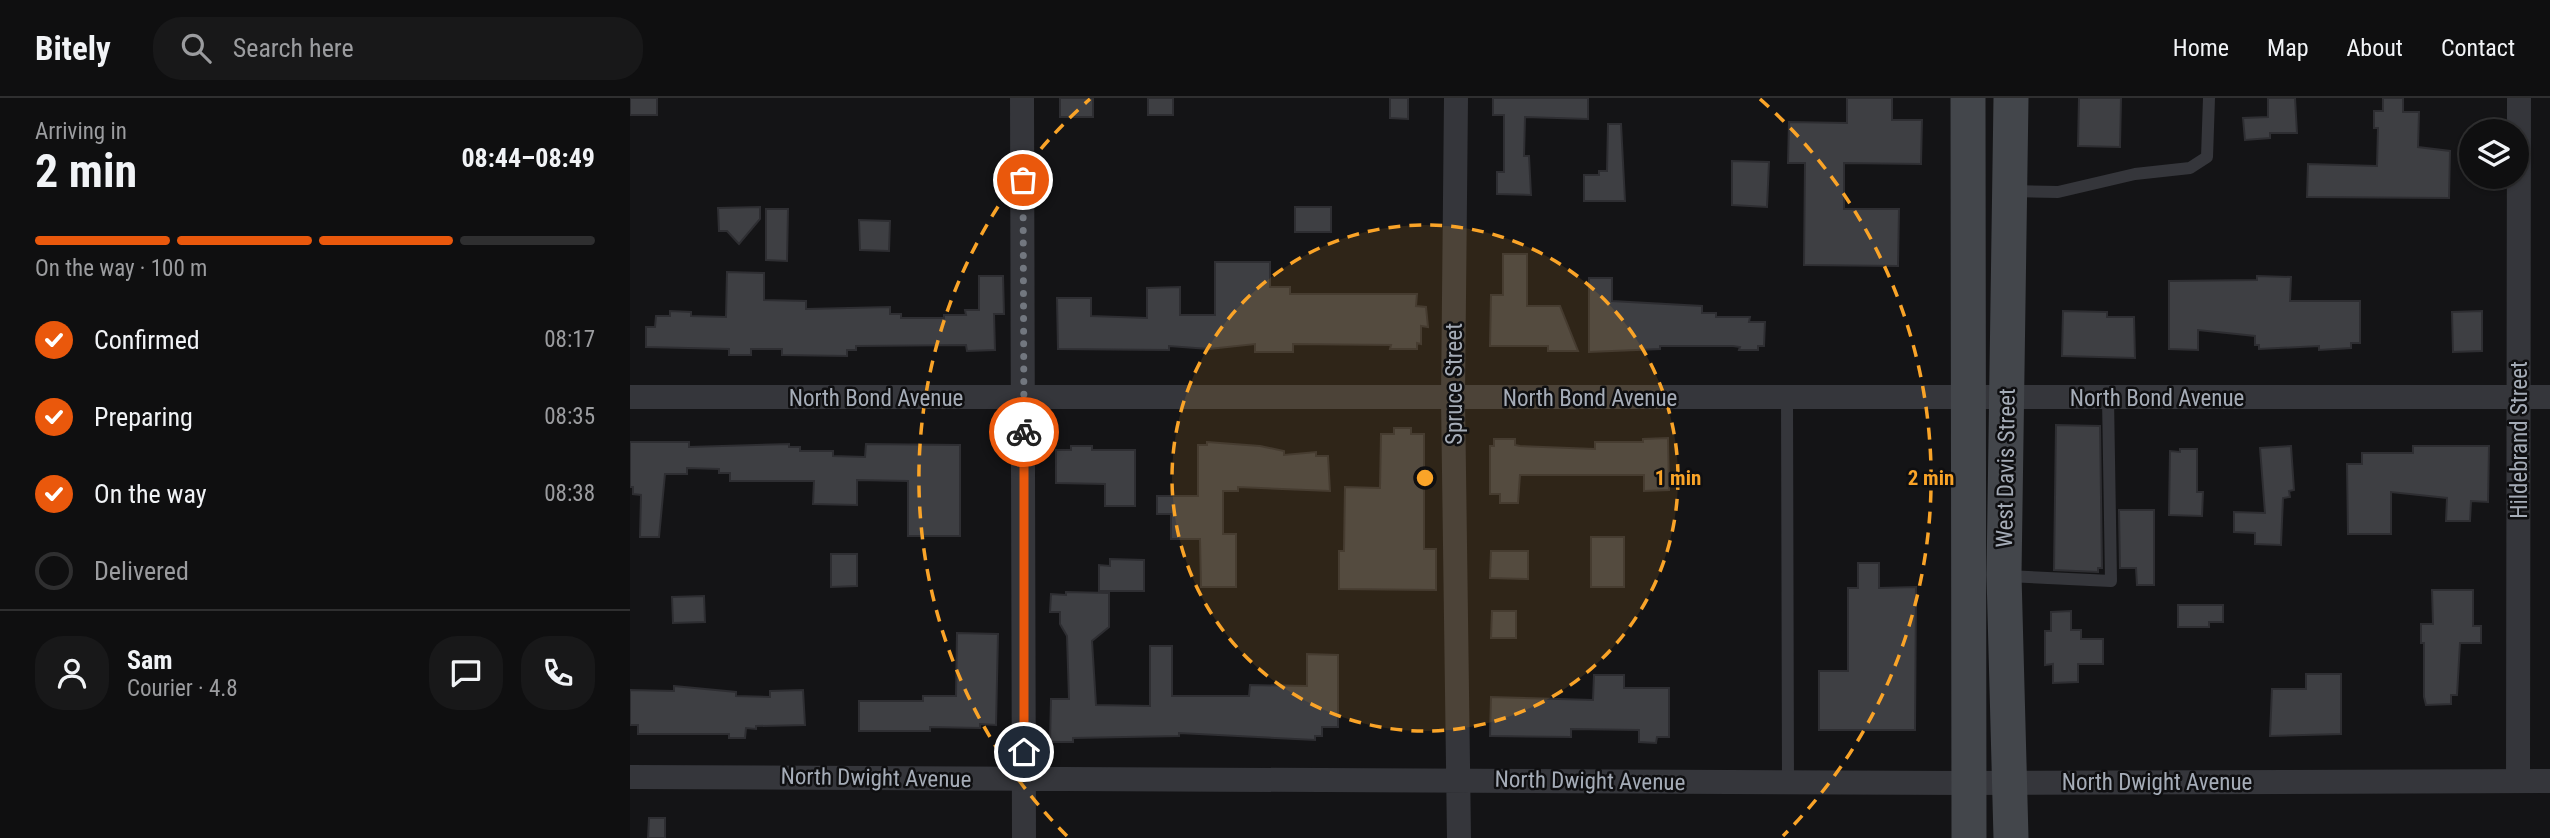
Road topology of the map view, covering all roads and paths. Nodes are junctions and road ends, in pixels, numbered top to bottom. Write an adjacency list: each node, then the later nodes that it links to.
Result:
1 (1022, 98): 13 (street)
2 (1456, 98): 14 (street, Spruce Street)
3 (1968, 98): 9 (main road, West Davis Street)
4 (2011, 98): 7 (main road, West Davis Street)
5 (2209, 98): 7 (lane)
6 (2519, 98): 11 (street, Hildebrand Street)
7 (2010, 191): 10 (main road, West Davis Street)
8 (630, 397): 13 (street, North Bond Avenue)
9 (1967, 397): 10 (street, North Bond Avenue); 16 (street, North Bond Avenue); 25 (main road, West Davis Street)
10 (2006, 397): 15 (street, North Bond Avenue); 17 (main road, West Davis Street)
11 (2519, 397): 12 (street, North Bond Avenue); 15 (street, North Bond Avenue); 21 (street, Hildebrand Street)
12 (2550, 397)
13 (1024, 398): 14 (street, North Bond Avenue); 19 (street)
14 (1453, 398): 16 (street, North Bond Avenue); 20 (street, Spruce Street)
15 (2108, 398): 17 (lane)
16 (1787, 399): 24 (lane)
17 (2004, 575): 22 (main road, West Davis Street)
18 (630, 777): 19 (street, North Dwight Avenue)
19 (1024, 779): 20 (street, North Dwight Avenue); 26 (street)
20 (1459, 779): 24 (street, North Dwight Avenue); 27 (street, Spruce Street)
21 (2518, 781): 22 (street, North Dwight Avenue); 23 (street, North Dwight Avenue)
22 (2007, 782): 25 (street, North Dwight Avenue); 29 (main road, West Davis Street)
23 (2550, 782)
24 (1788, 783): 25 (street, North Dwight Avenue)
25 (1967, 783): 28 (main road, West Davis Street)
26 (1024, 838)
27 (1459, 838)
28 (1969, 838)
29 (2011, 838)

